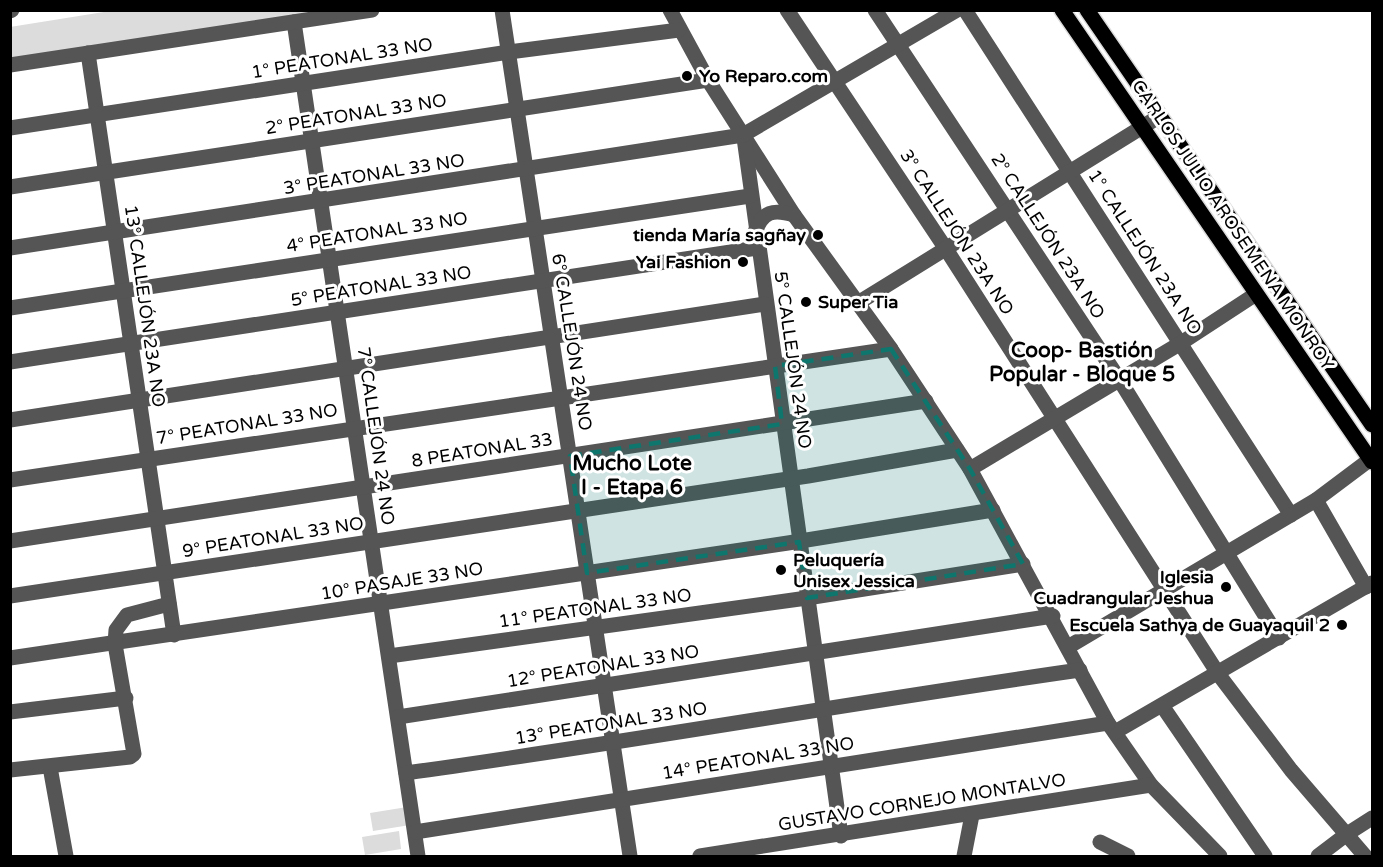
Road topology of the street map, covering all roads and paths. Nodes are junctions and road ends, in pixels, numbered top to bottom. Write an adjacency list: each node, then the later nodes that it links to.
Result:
1 (372, 10): 10 (street)
2 (502, 10): 13 (street, 6° CALLEJÓN 24 NO)
3 (669, 10): 11 (street)
4 (787, 10): 18 (street, 3° CALLEJÓN 23A NO)
5 (875, 10): 12 (street, 2° CALLEJÓN 23A NO)
6 (957, 10): 12 (street)
7 (965, 10): 27 (street, 1° CALLEJÓN 23A NO)
8 (1062, 10): 22 (main road, CARLOS JULIO AROSEMENA MONROY)
9 (1087, 10): 21 (main road, CARLOS JULIO AROSEMENA MONROY)
10 (294, 22): 14 (street); 17 (street, 7° CALLEJÓN 24 NO)
11 (679, 30): 13 (street, 1° PEATONAL 33 NO); 16 (street)
12 (898, 45): 18 (street); 32 (street, 2° CALLEJÓN 23A NO)
13 (509, 52): 17 (street, 1° PEATONAL 33 NO); 19 (street, 6° CALLEJÓN 24 NO)
14 (88, 53): 15 (street); 20 (street, 13° CALLEJÓN 23A NO)
15 (10, 65)
16 (708, 80): 19 (street, 2° PEATONAL 33 NO); 24 (street)
17 (304, 83): 20 (street, 1° PEATONAL 33 NO); 25 (street, 7° CALLEJÓN 24 NO)
18 (835, 83): 24 (street); 38 (street, 3° CALLEJÓN 23A NO)
19 (517, 109): 25 (street, 2° PEATONAL 33 NO); 26 (street, 6° CALLEJÓN 24 NO)
20 (98, 114): 23 (street, 1° PEATONAL 33 NO); 28 (street, 13° CALLEJÓN 23A NO)
21 (1160, 116): 22 (street); 61 (main road, CARLOS JULIO AROSEMENA MONROY)
22 (1142, 127): 27 (street); 42 (main road, CARLOS JULIO AROSEMENA MONROY)
23 (10, 128)
24 (743, 135): 26 (street, 3° PEATONAL 33 NO); 30 (street, 5° CALLEJÓN 24 NO); 33 (street)
25 (312, 140): 28 (street, 2° PEATONAL 33 NO); 31 (street, 7° CALLEJÓN 24 NO)
26 (526, 170): 31 (street, 3° PEATONAL 33 NO); 34 (street, 6° CALLEJÓN 24 NO)
27 (1069, 171): 32 (street); 48 (street, 1° CALLEJÓN 23A NO)
28 (105, 172): 29 (street, 2° PEATONAL 33 NO); 35 (street, 13° CALLEJÓN 23A NO)
29 (10, 187)
30 (750, 196): 34 (street, 4° PEATONAL 33 NO); 36 (street, 5° CALLEJÓN 24 NO)
31 (321, 201): 35 (street, 3° PEATONAL 33 NO); 39 (street, 7° CALLEJÓN 24 NO)
32 (1008, 211): 38 (street); 54 (street, 2° CALLEJÓN 23A NO)
33 (794, 215): 36 (street); 43 (street)
34 (535, 228): 39 (street, 4° PEATONAL 33 NO); 40 (street, 6° CALLEJÓN 24 NO)
35 (114, 232): 37 (street, 3° PEATONAL 33 NO); 41 (street, 13° CALLEJÓN 23A NO)
36 (756, 240): 40 (street, 5° PEATONAL 33 NO); 44 (street, 5° CALLEJÓN 24 NO)
37 (10, 248)
38 (946, 249): 43 (street); 58 (street, 3° CALLEJÓN 23A NO)
39 (330, 259): 41 (street, 4° PEATONAL 33 NO); 46 (street, 7° CALLEJÓN 24 NO)
40 (543, 280): 46 (street, 5° PEATONAL 33 NO); 47 (street, 6° CALLEJÓN 24 NO)
41 (123, 290): 45 (street, 4° PEATONAL 33 NO); 49 (street, 13° CALLEJÓN 23A NO)
42 (1256, 294): 48 (street); 66 (main road, CARLOS JULIO AROSEMENA MONROY)
43 (858, 303): 50 (street)
44 (765, 304): 47 (street); 52 (street, 5° CALLEJÓN 24 NO)
45 (10, 308)
46 (337, 312): 49 (street, 5° PEATONAL 33 NO); 53 (street, 7° CALLEJÓN 24 NO)
47 (552, 336): 53 (street); 55 (street, 6° CALLEJÓN 24 NO)
48 (1181, 343): 54 (street); 74 (street, 1° CALLEJÓN 23A NO)
49 (131, 344): 51 (street, 5° PEATONAL 33 NO); 56 (street, 13° CALLEJÓN 23A NO)
50 (891, 349): 52 (street, 7° PEATONAL 33 NO); 57 (street)
51 (10, 362)
52 (775, 366): 55 (street, 7° PEATONAL 33 NO); 60 (street, 5° CALLEJÓN 24 NO)
53 (346, 368): 56 (street); 62 (street, 7° CALLEJÓN 24 NO)
54 (1119, 379): 58 (street); 79 (street, 2° CALLEJÓN 23A NO)
55 (561, 396): 62 (street, 7° PEATONAL 33 NO); 64 (street, 6° CALLEJÓN 24 NO)
56 (139, 400): 59 (street); 65 (street, 13° CALLEJÓN 23A NO)
57 (926, 400): 60 (street, 8 PEATONAL 33); 63 (street)
58 (1055, 418): 67 (street); 84 (street, 3° CALLEJÓN 23A NO)
59 (10, 420)
60 (782, 424): 64 (street, 8 PEATONAL 33); 68 (street, 5° CALLEJÓN 24 NO)
61 (1372, 425)
62 (355, 428): 65 (street, 7° PEATONAL 33 NO); 70 (street, 7° CALLEJÓN 24 NO)
63 (957, 450): 67 (street); 68 (street, 9° PEATONAL 33 NO)
64 (570, 456): 70 (street, 8 PEATONAL 33); 73 (street, 6° CALLEJÓN 24 NO)
65 (148, 459): 69 (street, 7° PEATONAL 33 NO); 75 (street, 13° CALLEJÓN 23A NO)
66 (1372, 460): 71 (street)
67 (970, 469): 72 (street)
68 (790, 479): 73 (street, 9° PEATONAL 33 NO); 77 (street, 5° CALLEJÓN 24 NO)
69 (10, 480)
70 (363, 487): 75 (street, 8 PEATONAL 33); 78 (street, 7° CALLEJÓN 24 NO)
71 (1316, 500): 74 (street); 83 (street)
72 (993, 510): 77 (street, 10° PASAJE 33 NO); 80 (street)
73 (578, 511): 78 (street, 9° PEATONAL 33 NO); 82 (street, 6° CALLEJÓN 24 NO)
74 (1291, 515): 79 (street)
75 (156, 519): 76 (street, 8 PEATONAL 33); 81 (street, 13° CALLEJÓN 23A NO)
76 (10, 541)
77 (799, 541): 82 (street, 10° PASAJE 33 NO); 86 (street, 5° CALLEJÓN 24 NO)
78 (372, 542): 81 (street, 9° PEATONAL 33 NO); 88 (street, 7° CALLEJÓN 24 NO)
79 (1228, 554): 84 (street); 92 (street, 2° CALLEJÓN 23A NO)
80 (1023, 564): 86 (street, 11° PEATONAL 33 NO); 89 (street)
81 (165, 573): 85 (street, 9° PEATONAL 33 NO); 87 (street, 13° CALLEJÓN 23A NO)
82 (587, 573): 88 (street, 10° PASAJE 33 NO); 90 (street, 6° CALLEJÓN 24 NO)
83 (1369, 585): 92 (street, 14° PEATONAL 33 NO)
84 (1166, 590): 94 (street); 99 (street, 3° CALLEJÓN 23A NO)
85 (10, 596)
86 (807, 598): 90 (street, 11° PEATONAL 33 NO); 95 (street, 5° CALLEJÓN 24 NO)
87 (169, 604): 91 (street, 13° CALLEJÓN 23A NO); 93 (street)
88 (381, 604): 91 (street, 10° PASAJE 33 NO); 96 (street, 7° CALLEJÓN 24 NO)
89 (1053, 616): 94 (street); 95 (street, 12° PEATONAL 33 NO)
90 (596, 628): 96 (street, 11° PEATONAL 33 NO); 100 (street, 6° CALLEJÓN 24 NO)
91 (174, 635): 93 (street, 10° PASAJE 33 NO)
92 (1279, 638): 99 (street, 14° PEATONAL 33 NO)
93 (115, 644): 97 (street, 10° PASAJE 33 NO); 101 (street)
94 (1068, 646): 98 (street)
95 (814, 650): 100 (street, 12° PEATONAL 33 NO); 103 (street, 5° CALLEJÓN 24 NO)
96 (388, 656): 105 (street, 7° CALLEJÓN 24 NO)
97 (10, 658)
98 (1080, 670): 103 (street, 13° PEATONAL 33 NO); 106 (street)
99 (1218, 675): 102 (street, 14° PEATONAL 33 NO); 117 (street, 3° CALLEJÓN 23A NO)
100 (604, 687): 105 (street, 12° PEATONAL 33 NO); 107 (street, 6° CALLEJÓN 24 NO)
101 (126, 698): 104 (street); 109 (street)
102 (1163, 707): 106 (street, 14° PEATONAL 33 NO); 127 (street)
103 (821, 708): 107 (street, 13° PEATONAL 33 NO); 108 (street, 5° CALLEJÓN 24 NO)
104 (10, 712)
105 (398, 717): 111 (street, 7° CALLEJÓN 24 NO)
106 (1112, 728): 108 (street, 14° PEATONAL 33 NO); 112 (street)
107 (613, 744): 111 (street, 13° PEATONAL 33 NO); 113 (street, 6° CALLEJÓN 24 NO)
108 (831, 766): 113 (street, 14° PEATONAL 33 NO); 118 (street, 5° CALLEJÓN 24 NO)
109 (50, 767): 110 (street); 120 (street)
110 (10, 770)
111 (406, 773): 116 (street, 7° CALLEJÓN 24 NO)
112 (1151, 785): 114 (street, GUSTAVO CORNEJO MONTALVO); 126 (street)
113 (622, 799): 116 (street, 14° PEATONAL 33 NO); 122 (street, 6° CALLEJÓN 24 NO)
114 (972, 815): 118 (street, GUSTAVO CORNEJO MONTALVO); 124 (street)
115 (1372, 818): 117 (street)
116 (414, 832): 121 (street, 7° CALLEJÓN 24 NO)
117 (1347, 834): 128 (street); 129 (street, 3° CALLEJÓN 23A NO)
118 (841, 836): 123 (street, GUSTAVO CORNEJO MONTALVO)
119 (1100, 842): 125 (street)
120 (66, 856)
121 (418, 856)
122 (630, 856)
123 (700, 856)
124 (964, 856)
125 (1128, 856)
126 (1220, 856)
127 (1265, 856)
128 (1318, 856)
129 (1365, 856)

